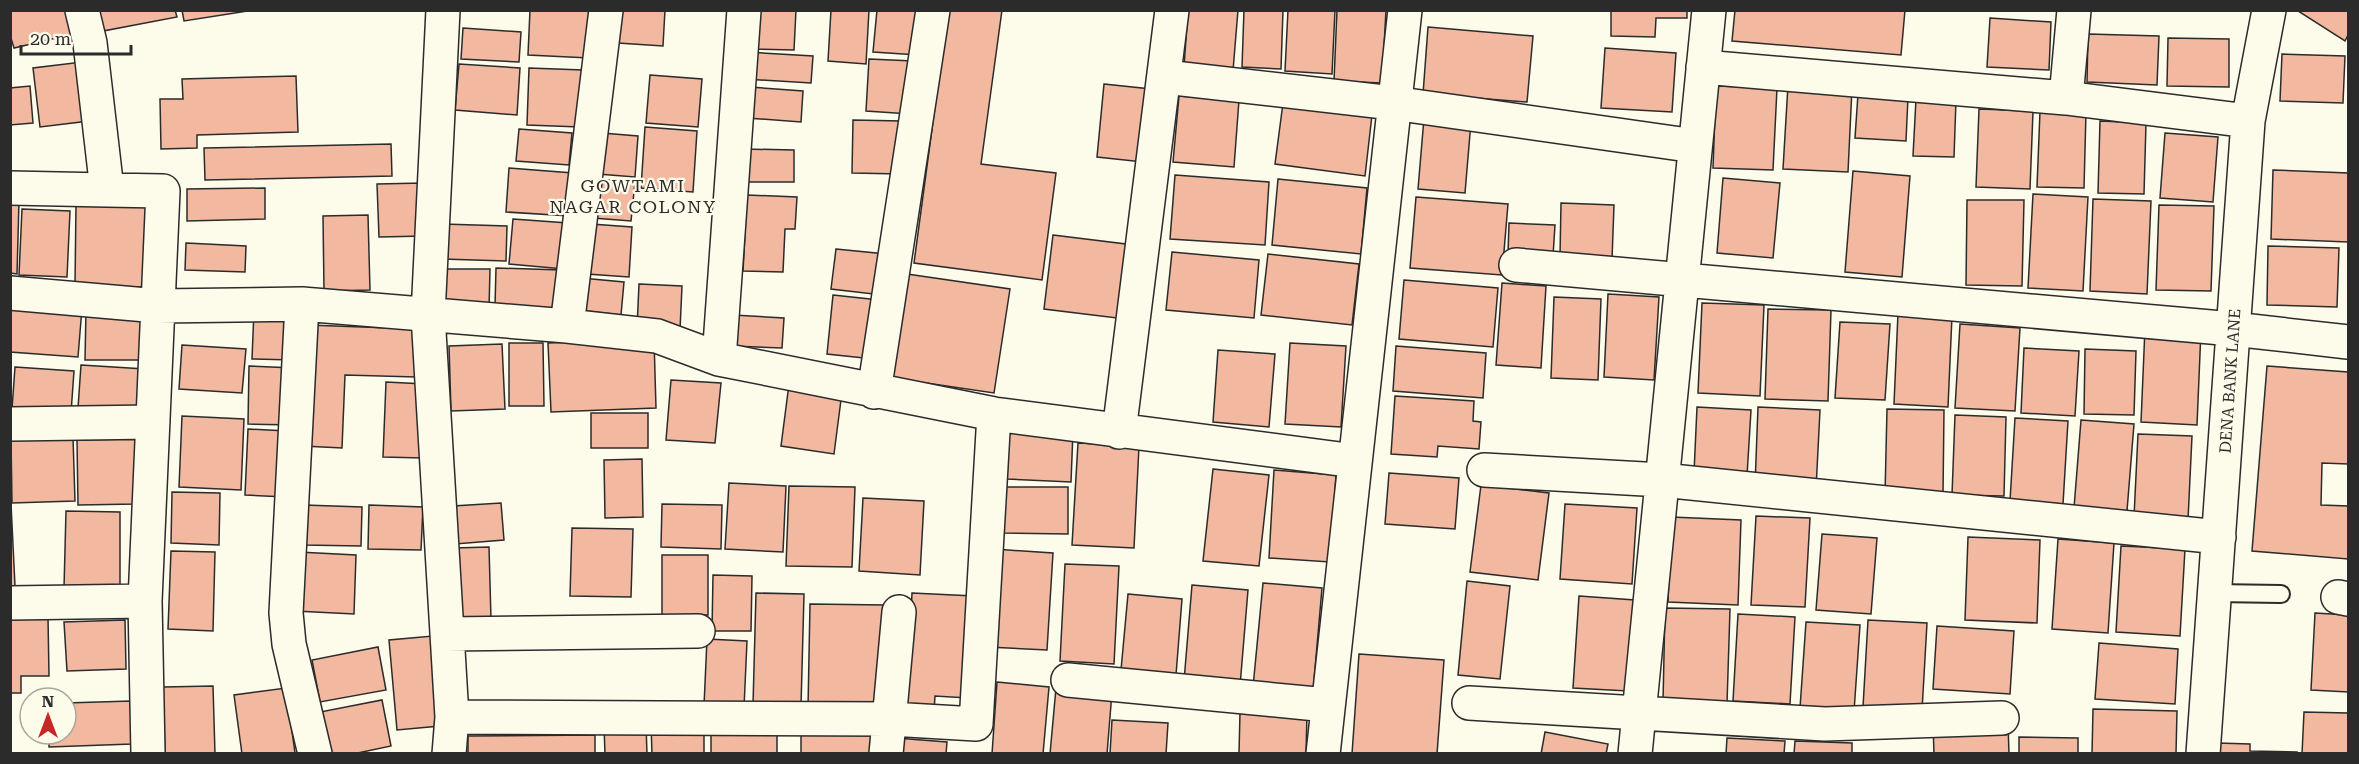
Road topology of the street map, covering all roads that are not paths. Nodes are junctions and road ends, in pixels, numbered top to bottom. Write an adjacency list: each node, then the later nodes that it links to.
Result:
1 (82, 10): 18 (street)
2 (443, 10): 24 (street)
3 (606, 10): 25 (street)
4 (744, 10): 28 (street)
5 (933, 10): 29 (street)
6 (1172, 10): 12 (street)
7 (1405, 10): 14 (street)
8 (1708, 10): 11 (street)
9 (2074, 10): 13 (street)
10 (2269, 10): 15 (street, DENA BANK LANE)
11 (1703, 67): 13 (street); 16 (street)
12 (1165, 77): 14 (street); 33 (street)
13 (2066, 98): 15 (street)
14 (1393, 103): 16 (street); 34 (street)
15 (2248, 121): 26 (street, DENA BANK LANE)
16 (1695, 146): 20 (street)
17 (10, 188): 18 (street)
18 (107, 190): 23 (street)
19 (1516, 265): 20 (street)
20 (1682, 280): 26 (street); 36 (street)
21 (10, 293): 23 (street)
22 (302, 304): 23 (street); 24 (street); 53 (street)
23 (158, 306): 31 (street)
24 (428, 315): 25 (street); 44 (street)
25 (567, 326): 28 (street)
26 (2233, 329): 27 (street); 37 (street, DENA BANK LANE)
27 (2349, 342)
28 (719, 359): 29 (street)
29 (874, 392): 30 (street)
30 (994, 414): 33 (street); 51 (street)
31 (153, 422): 32 (street); 40 (street)
32 (10, 424)
33 (1119, 432): 34 (street)
34 (1355, 461): 47 (street)
35 (1484, 470): 36 (street)
36 (1662, 480): 37 (street); 48 (street)
37 (2219, 537): 38 (street, DENA BANK LANE)
38 (2215, 593): 39 (lane); 58 (street, DENA BANK LANE)
39 (2281, 594)
40 (145, 601): 41 (street); 52 (street)
41 (10, 603)
42 (899, 612): 51 (street)
43 (698, 631): 44 (street)
44 (447, 634): 49 (street)
45 (1068, 680): 47 (street)
46 (1469, 703): 48 (street)
47 (1327, 705): 56 (street)
48 (1639, 714): 50 (street); 57 (street)
49 (452, 717): 51 (street); 54 (street)
50 (2002, 718)
51 (890, 719): 55 (street)
52 (148, 753)
53 (315, 753)
54 (449, 753)
55 (886, 753)
56 (1323, 753)
57 (1635, 753)
58 (2203, 753)

